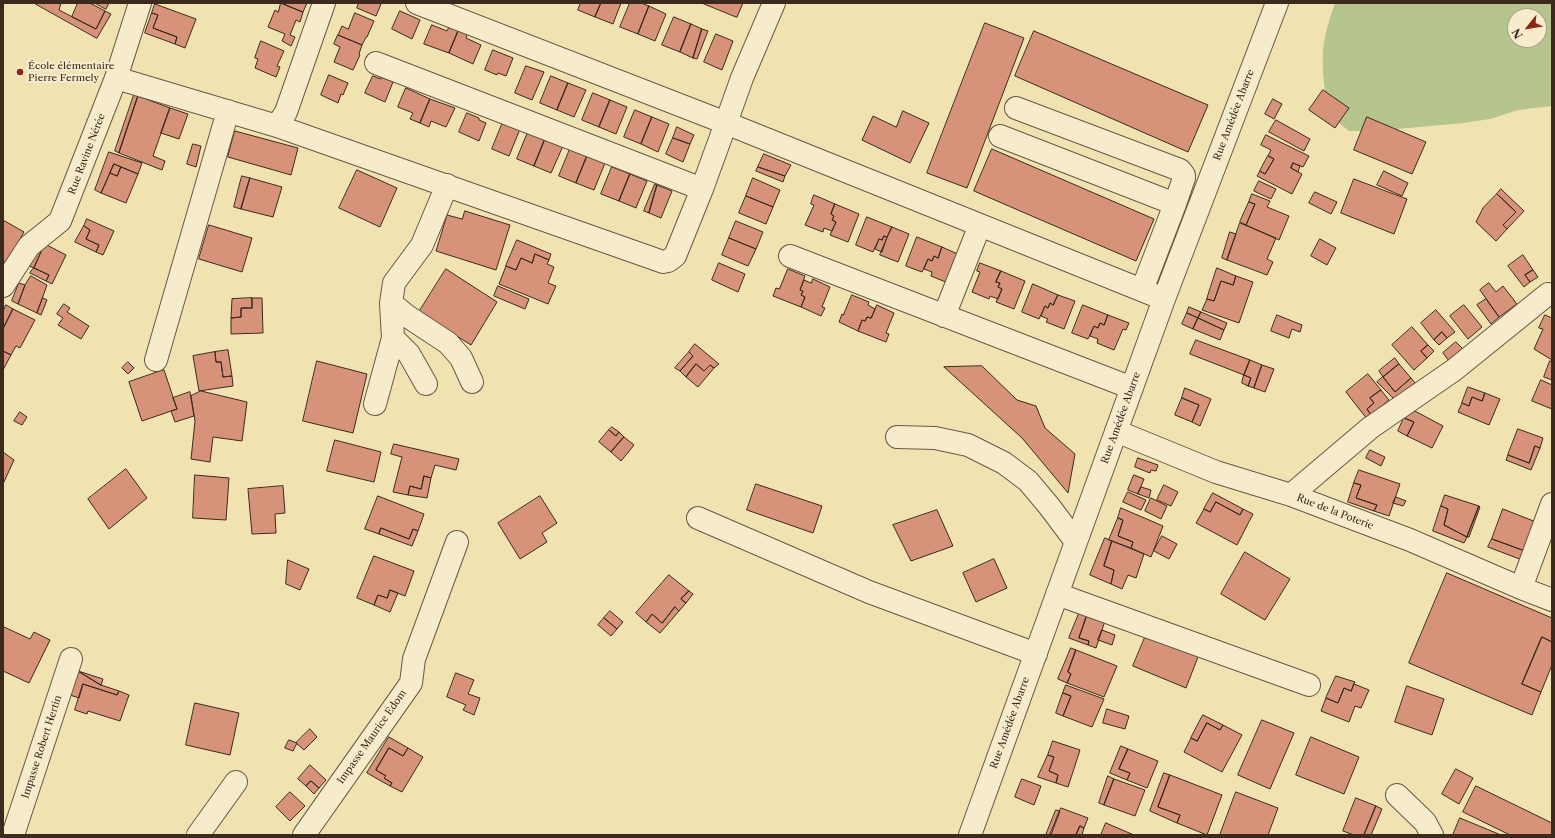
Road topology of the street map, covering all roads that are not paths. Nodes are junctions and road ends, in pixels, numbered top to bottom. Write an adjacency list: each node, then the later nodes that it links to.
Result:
1 (140, 3): 7 (street, Rue Ravine Nérée)
2 (324, 3): 11 (street)
3 (417, 3): 10 (street)
4 (774, 3): 10 (street)
5 (1277, 3): 21 (street, Rue Amédée Abarre)
6 (376, 63): 14 (street)
7 (116, 78): 9 (street); 18 (street, Rue Ravine Nérée)
8 (1016, 108): 15 (street)
9 (228, 111): 11 (street); 25 (street)
10 (726, 123): 14 (street); 16 (street)
11 (277, 126): 13 (street)
12 (1000, 136): 15 (street)
13 (447, 185): 14 (street); 22 (street)
14 (702, 189)
15 (1175, 204): 19 (street)
16 (980, 225): 19 (street); 23 (street)
17 (790, 256): 23 (street)
18 (3, 286)
19 (1142, 290): 21 (street)
20 (1548, 294): 32 (street)
21 (1164, 299): 28 (street, Rue Amédée Abarre)
22 (391, 303): 24 (street); 26 (street)
23 (944, 316): 28 (street)
24 (393, 338): 27 (street); 29 (street)
25 (156, 360)
26 (472, 382)
27 (426, 384)
28 (1132, 388): 30 (street, Rue Amédée Abarre)
29 (375, 404)
30 (1116, 431): 32 (street, Rue de la Poterie); 36 (street, Rue Amédée Abarre)
31 (897, 437): 36 (street)
32 (1291, 495): 37 (street, Rue de la Poterie)
33 (1552, 504): 37 (street)
34 (698, 518): 40 (street)
35 (458, 542): 47 (street, Impasse Maurice Edom)
36 (1076, 542): 38 (street, Rue Amédée Abarre)
37 (1521, 588): 39 (street, Rue de la Poterie)
38 (1057, 594): 40 (street, Rue Amédée Abarre); 42 (street)
39 (1552, 600)
40 (1036, 654): 48 (street, Rue Amédée Abarre)
41 (71, 659): 45 (street, Impasse Robert Hertin)
42 (1309, 685)
43 (236, 782): 46 (street)
44 (1397, 795): 49 (street)
45 (13, 835)
46 (198, 835)
47 (304, 835)
48 (970, 835)
49 (1432, 835)

